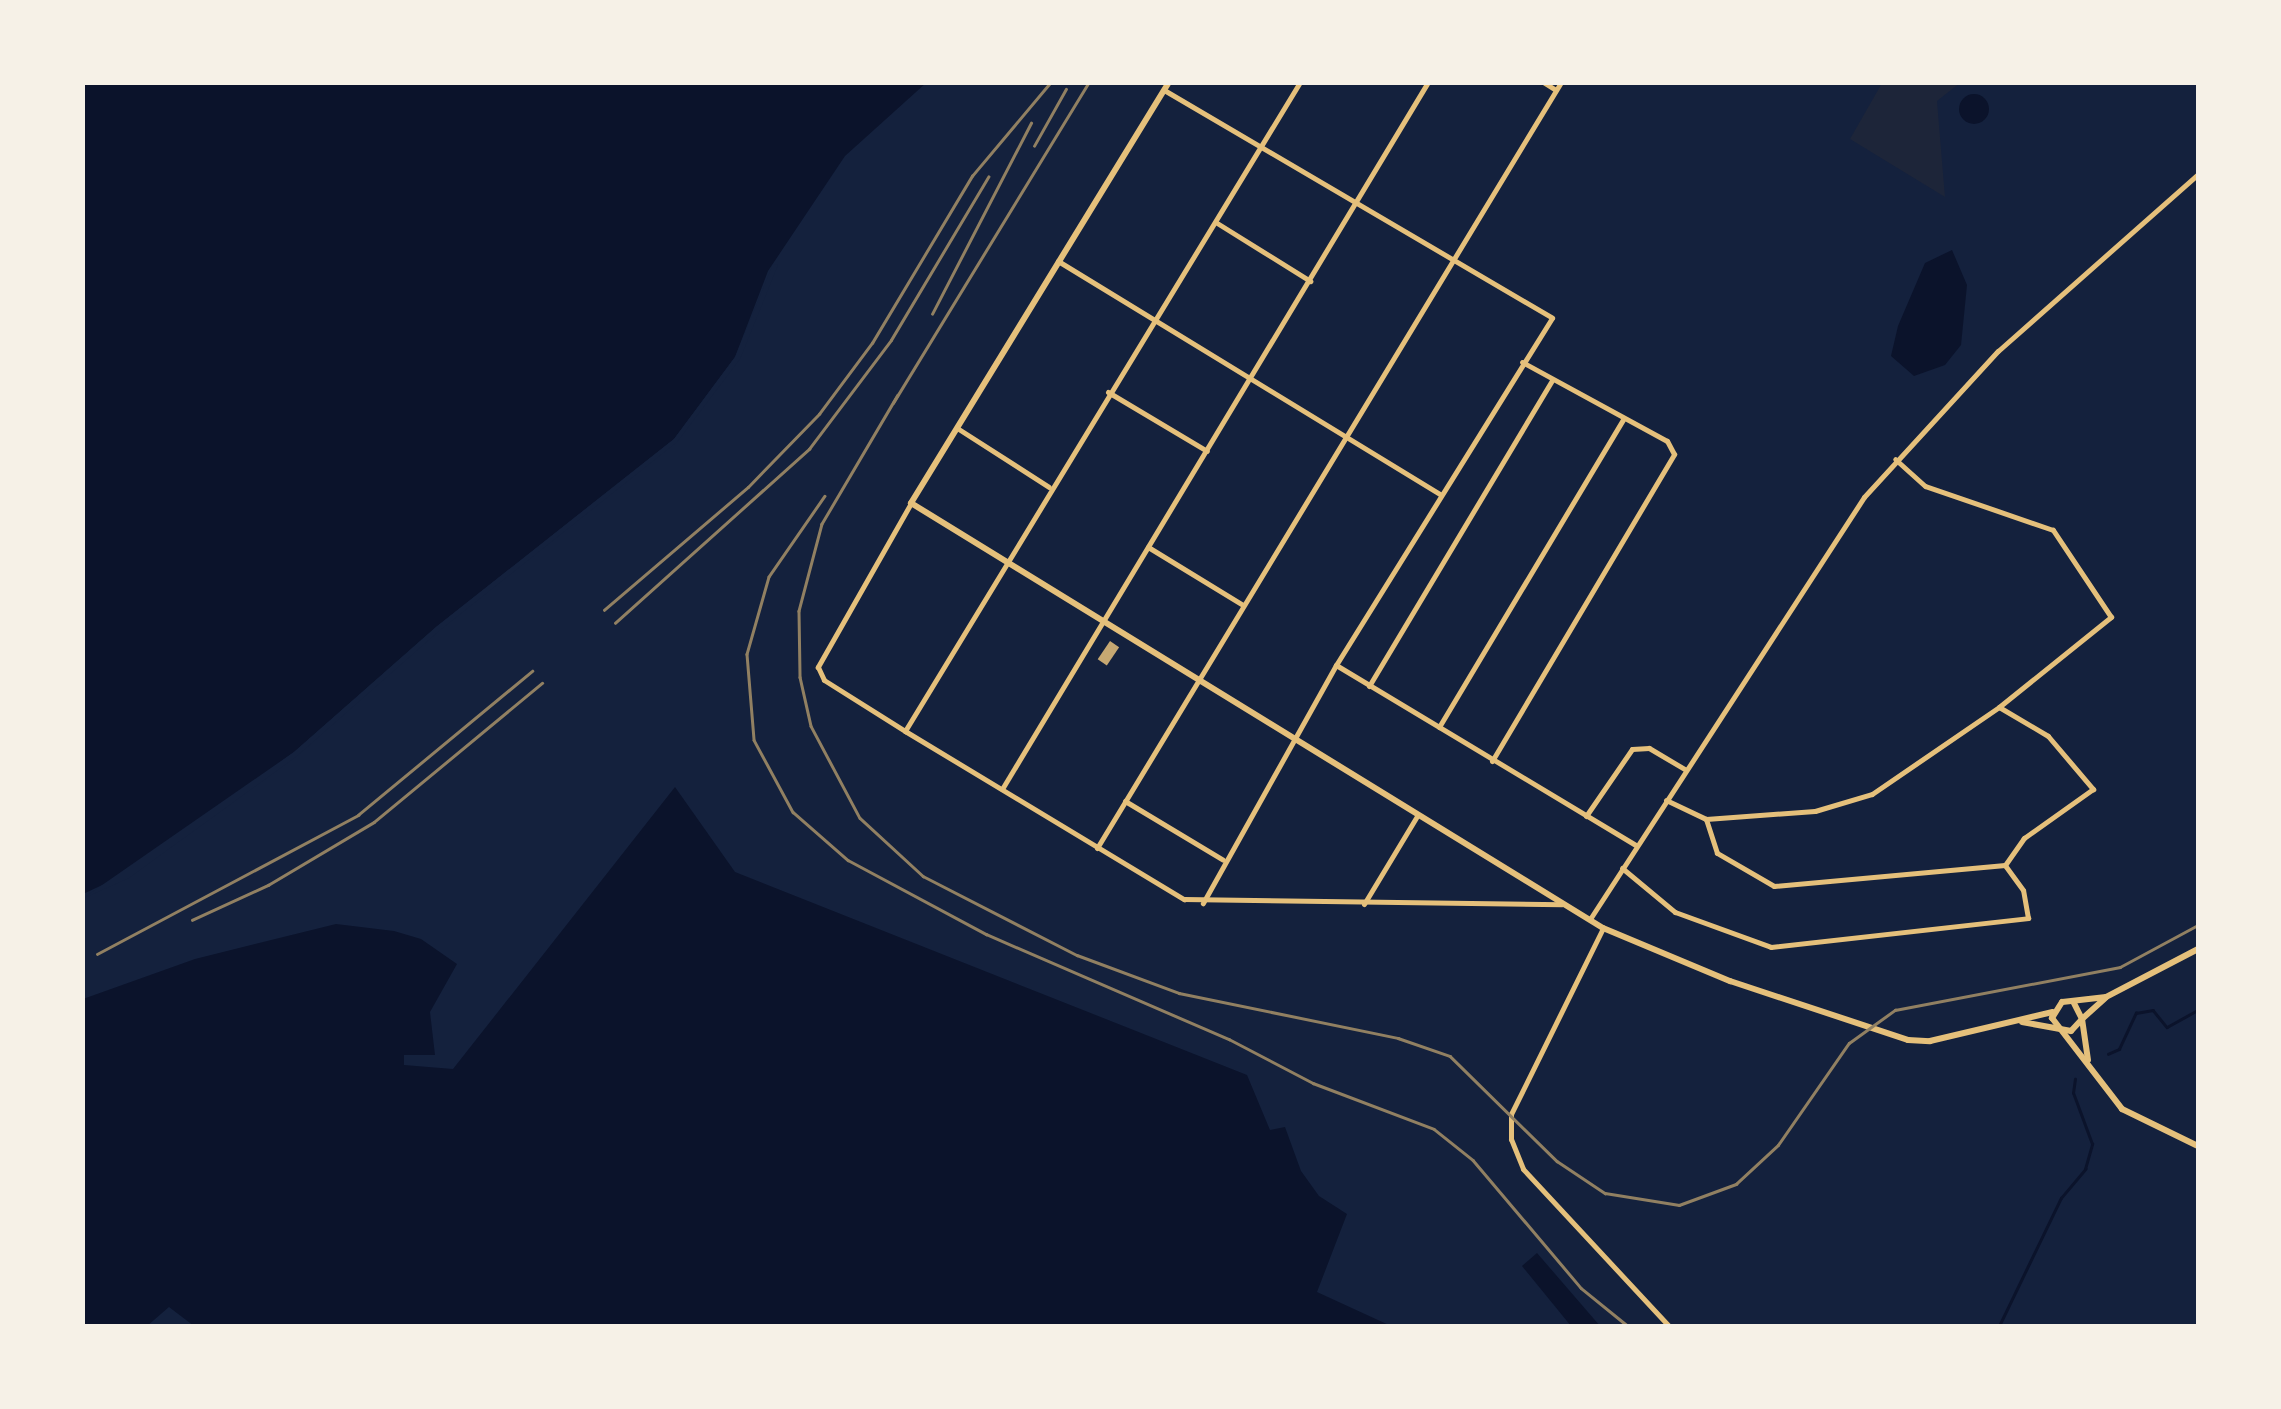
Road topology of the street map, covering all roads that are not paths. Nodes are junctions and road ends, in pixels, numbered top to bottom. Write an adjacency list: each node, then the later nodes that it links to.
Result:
1 (1300, 82): 7 (street)
2 (1428, 82): 9 (street)
3 (1543, 82): 6 (street)
4 (1561, 82): 6 (street)
5 (1167, 86): 7 (street); 12 (street)
6 (1556, 90): 11 (street)
7 (1261, 146): 9 (street); 10 (street)
8 (2198, 174): 23 (street)
9 (1357, 201): 11 (street); 13 (street)
10 (1217, 223): 13 (street); 14 (street)
11 (1456, 260): 15 (street); 21 (street)
12 (1058, 261): 14 (street); 20 (street)
13 (1310, 281): 17 (street)
14 (1152, 320): 17 (street); 18 (street)
15 (1522, 362): 16 (street); 25 (street)
16 (1553, 378): 19 (street); 33 (street)
17 (1251, 380): 21 (street); 22 (street)
18 (1108, 392): 22 (street); 24 (street)
19 (1624, 418): 35 (street); 38 (street)
20 (957, 428): 24 (street); 26 (street)
21 (1346, 438): 25 (street); 29 (street)
22 (1207, 451): 27 (street)
23 (1895, 459): 34 (street); 39 (street)
24 (1050, 487): 28 (street)
25 (1440, 494): 31 (street)
26 (911, 503): 28 (street); 36 (street)
27 (1148, 547): 29 (street); 30 (street)
28 (1006, 559): 30 (street); 36 (street)
29 (1243, 606): 32 (street)
30 (1104, 621): 32 (street); 40 (street)
31 (1336, 665): 33 (street); 37 (street)
32 (1199, 683): 37 (street); 42 (street)
33 (1369, 686): 35 (street)
34 (1999, 707): 45 (street); 49 (street)
35 (1438, 727): 38 (street)
36 (905, 731): 40 (street)
37 (1292, 741): 43 (street); 48 (street)
38 (1492, 761): 44 (street)
39 (1686, 770): 41 (street); 44 (street)
40 (1002, 790): 47 (street)
41 (1666, 800): 45 (street); 46 (street)
42 (1125, 801): 47 (street); 48 (street)
43 (1418, 816): 52 (street); 53 (street)
44 (1586, 816): 46 (street)
45 (1706, 819): 49 (street)
46 (1635, 845): 50 (street)
47 (1097, 848): 51 (street)
48 (1223, 860): 51 (street)
49 (2005, 865): 50 (street)
50 (1622, 868): 54 (street)
51 (1203, 903): 52 (street)
52 (1364, 904): 53 (street)
53 (1565, 904): 54 (street)
54 (1590, 920): 55 (street)
55 (1603, 928): 61 (street); 65 (street)
56 (2198, 949): 57 (street)
57 (2106, 996): 58 (street); 60 (street)
58 (2074, 1003): 59 (street); 60 (street)
59 (2053, 1012): 61 (street); 62 (street)
60 (2082, 1020): 62 (street); 63 (street)
61 (2021, 1022): 62 (street)
62 (2059, 1029): 63 (street)
63 (2088, 1061): 64 (street)
64 (2198, 1146)
65 (1669, 1326)

